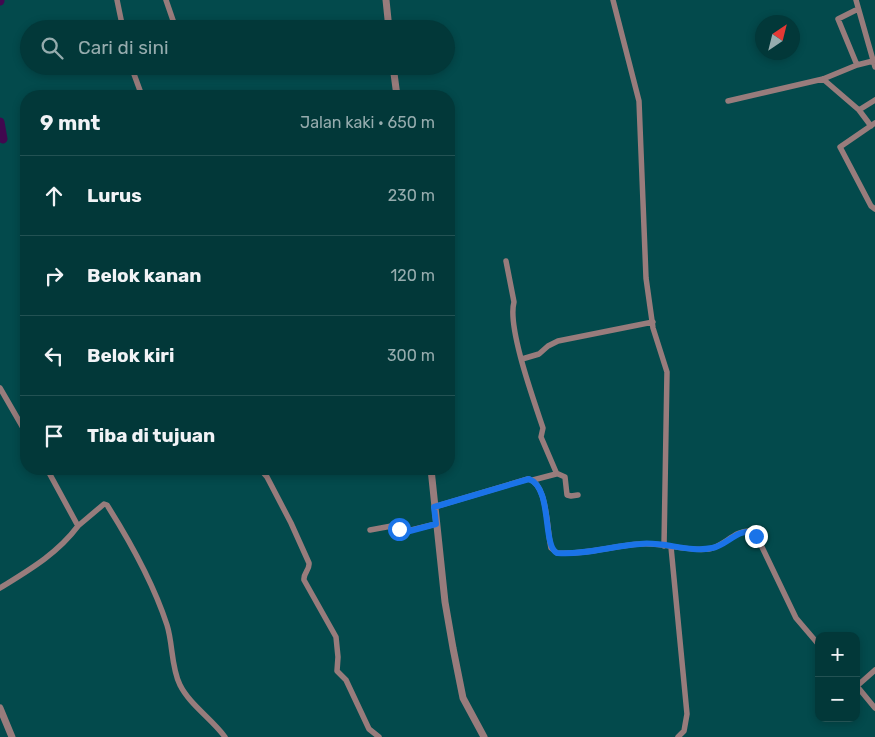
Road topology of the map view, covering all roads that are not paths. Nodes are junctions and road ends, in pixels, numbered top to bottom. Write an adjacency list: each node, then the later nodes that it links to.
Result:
1 (117, 0): 7 (street)
2 (166, 0): 8 (street)
3 (386, 0): 9 (street)
4 (613, 0): 23 (street)
5 (856, 0): 6 (street)
6 (858, 9): 10 (street); 11 (street)
7 (121, 20)
8 (173, 20)
9 (388, 20)
10 (874, 64): 11 (street)
11 (858, 65): 14 (street)
12 (134, 75): 15 (street)
13 (394, 75): 16 (street)
14 (823, 79): 18 (street); 19 (street)
15 (140, 90)
16 (396, 90)
17 (875, 100): 19 (street)
18 (728, 101)
19 (859, 110): 20 (street)
20 (873, 124): 21 (street)
21 (875, 208)
22 (506, 261): 24 (street)
23 (652, 322): 24 (street); 37 (street)
24 (522, 359): 27 (street)
25 (0, 388): 26 (street)
26 (20, 423)
27 (556, 473): 31 (street); 32 (street)
28 (50, 475): 35 (street)
29 (264, 475): 49 (street)
30 (431, 475): 33 (street)
31 (533, 480): 33 (street); 37 (street)
32 (578, 495)
33 (434, 507): 34 (street)
34 (436, 524): 36 (street); 50 (street)
35 (78, 526): 39 (street); 48 (street)
36 (370, 530)
37 (664, 546): 38 (street)
38 (671, 547): 40 (street); 46 (street)
39 (0, 588)
40 (815, 640)
41 (875, 670): 42 (street)
42 (860, 682)
43 (860, 689): 45 (street)
44 (0, 708): 47 (street)
45 (875, 708)
46 (686, 734): 51 (street)
47 (12, 737)
48 (225, 737)
49 (379, 737)
50 (484, 737)
51 (678, 737)

